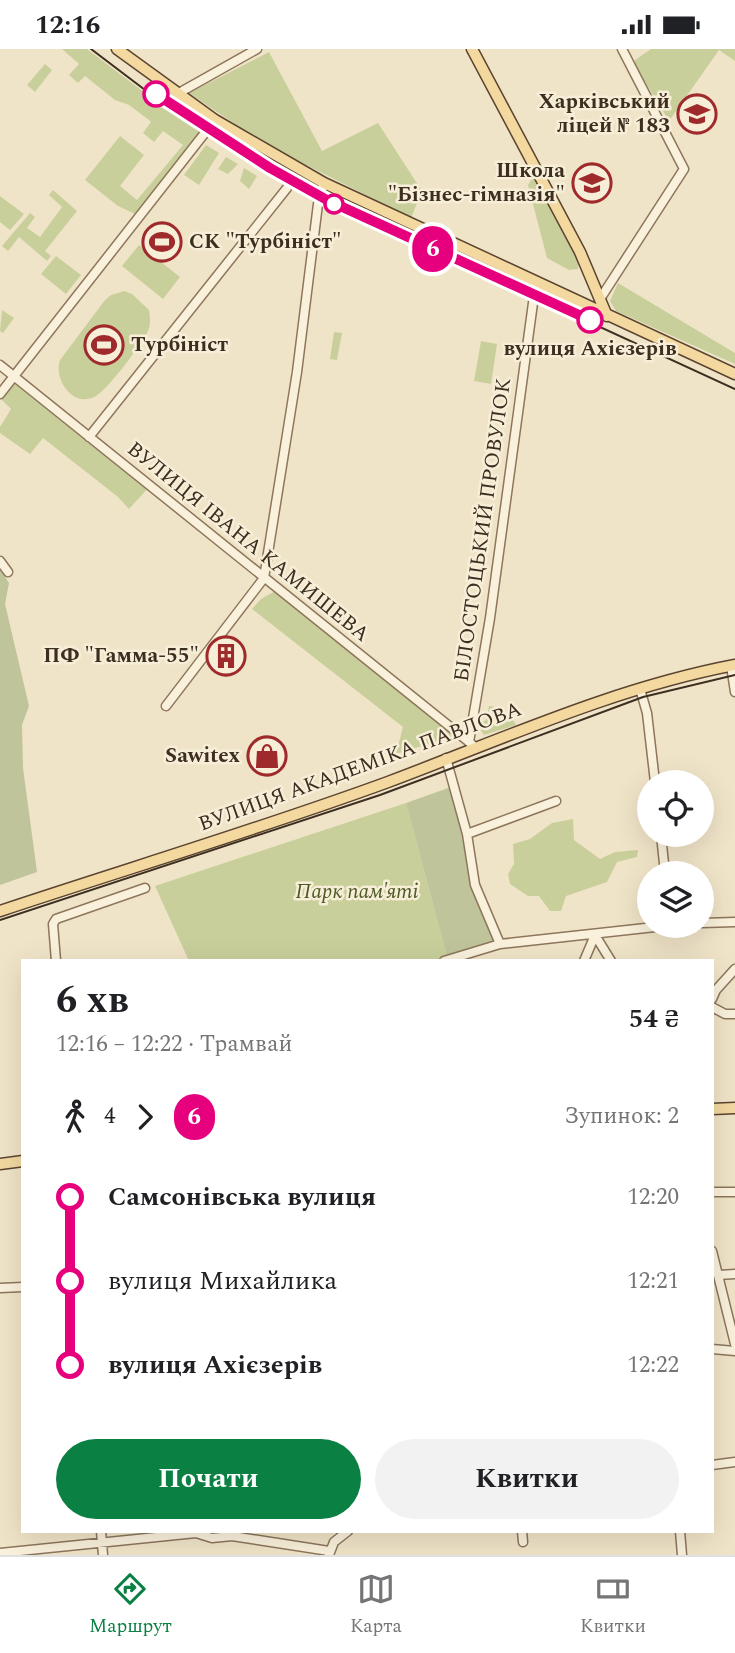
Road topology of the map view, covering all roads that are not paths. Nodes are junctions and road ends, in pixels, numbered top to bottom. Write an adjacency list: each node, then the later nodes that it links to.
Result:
1 (117, 49): 6 (main road)
2 (257, 49): 5 (street)
3 (472, 49): 11 (main road)
4 (622, 49): 11 (street)
5 (241, 53): 6 (street)
6 (177, 94): 7 (main road)
7 (215, 120): 8 (main road); 15 (street)
8 (324, 183): 10 (main road); 20 (street)
9 (287, 188): 17 (street)
10 (536, 281): 12 (main road); 25 (street, БІЛОСТОЦЬКИЙ ПРОВУЛОК)
11 (600, 299): 12 (main road)
12 (607, 316): 14 (main road)
13 (0, 365): 15 (street, ВУЛИЦЯ ІВАНА КАМИШЕВА)
14 (735, 374)
15 (14, 376): 16 (street); 17 (street, ВУЛИЦЯ ІВАНА КАМИШЕВА)
16 (0, 394)
17 (89, 437): 20 (street, ВУЛИЦЯ ІВАНА КАМИШЕВА)
18 (0, 561): 19 (street)
19 (8, 572)
20 (264, 577): 24 (street); 25 (street, ВУЛИЦЯ ІВАНА КАМИШЕВА)
21 (733, 666): 22 (street); 23 (main road, ВУЛИЦЯ АКАДЕМІКА ПАВЛОВА)
22 (735, 687)
23 (640, 689): 25 (main road, ВУЛИЦЯ АКАДЕМІКА ПАВЛОВА); 27 (street)
24 (166, 706)
25 (472, 744): 26 (main road, ВУЛИЦЯ АКАДЕМІКА ПАВЛОВА)
26 (446, 758): 29 (street); 31 (main road, ВУЛИЦЯ АКАДЕМІКА ПАВЛОВА)
27 (654, 770)
28 (556, 801): 29 (street)
29 (467, 834): 36 (street)
30 (145, 888): 37 (street)
31 (0, 911)
32 (735, 922): 33 (street)
33 (714, 923)
34 (637, 930): 35 (street)
35 (595, 935): 36 (street); 39 (street); 40 (street)
36 (500, 944): 38 (street)
37 (57, 959)
38 (451, 959)
39 (585, 959)
40 (610, 959)
41 (735, 969): 42 (street)
42 (714, 994)
43 (714, 1008): 44 (street)
44 (735, 1014)
45 (735, 1108): 46 (main road)
46 (714, 1109)
47 (21, 1161): 48 (main road)
48 (0, 1164)
49 (714, 1192): 50 (street)
50 (735, 1192)
51 (714, 1259): 53 (street)
52 (735, 1274): 53 (street)
53 (718, 1275): 56 (street)
54 (21, 1287): 55 (street)
55 (0, 1288)
56 (735, 1344)
57 (714, 1349): 58 (street)
58 (735, 1351)
59 (735, 1462): 60 (street)
60 (714, 1465)
61 (345, 1533): 67 (street)
62 (522, 1533): 65 (street)
63 (680, 1533): 69 (street)
64 (101, 1536): 66 (street); 67 (street); 68 (street)
65 (523, 1542)
66 (0, 1553)
67 (329, 1553)
68 (103, 1555)
69 (682, 1555)

